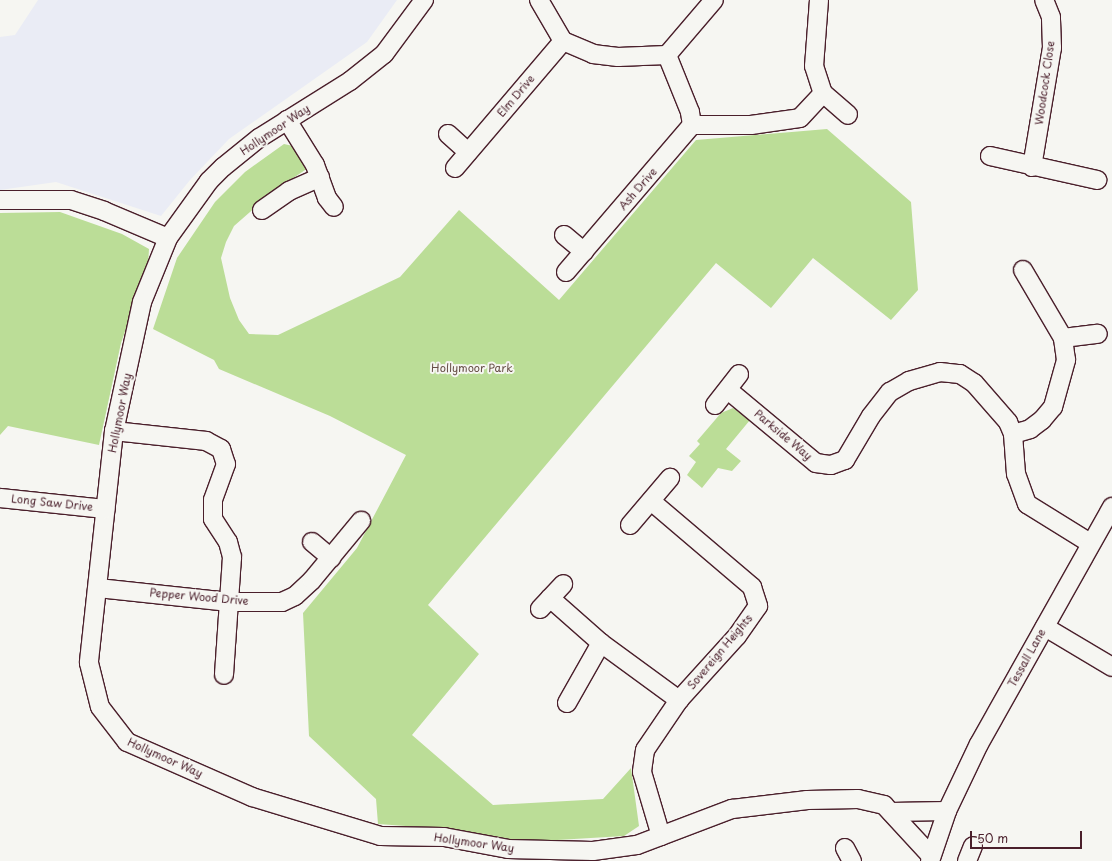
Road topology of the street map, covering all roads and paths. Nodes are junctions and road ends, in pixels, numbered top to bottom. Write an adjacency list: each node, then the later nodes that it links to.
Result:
1 (424, 0): 10 (street, Hollymoor Way)
2 (539, 0): 6 (street)
3 (714, 0): 7 (street)
4 (819, 0): 8 (street)
5 (1044, 0): 15 (street, Woodcock Close)
6 (563, 41): 7 (street); 13 (street, Elm Drive)
7 (667, 55): 11 (street)
8 (822, 93): 9 (street); 11 (street)
9 (848, 116)
10 (287, 120): 17 (street); 23 (street, Hollymoor Way)
11 (692, 126): 24 (street, Ash Drive)
12 (448, 134): 13 (street)
13 (468, 152): 16 (street, Elm Drive)
14 (990, 156): 15 (street)
15 (1032, 167): 18 (street)
16 (455, 168)
17 (320, 177): 20 (street); 21 (street)
18 (1104, 182)
19 (0, 200): 23 (street)
20 (334, 207)
21 (262, 210)
22 (564, 235): 24 (street)
23 (168, 238): 32 (street, Hollymoor Way)
24 (584, 252): 26 (street, Ash Drive)
25 (1023, 270): 28 (street)
26 (566, 272)
27 (1098, 334): 28 (street)
28 (1063, 338): 33 (street)
29 (740, 374): 30 (street)
30 (728, 390): 31 (street); 33 (street, Parkside Way)
31 (715, 405)
32 (114, 431): 38 (street, Hollymoor Way); 46 (street)
33 (1013, 434): 42 (street)
34 (670, 478): 36 (street)
35 (0, 498): 38 (street, Long Saw Drive)
36 (651, 501): 40 (street); 51 (street, Sovereign Heights)
37 (1112, 507): 42 (street, Tessall Lane)
38 (105, 509): 45 (street, Hollymoor Way)
39 (361, 521): 43 (street, Pepper Wood Drive)
40 (630, 525)
41 (312, 542): 43 (street)
42 (1090, 543): 47 (street, Tessall Lane)
43 (331, 558): 46 (street, Pepper Wood Drive)
44 (563, 584): 48 (street)
45 (98, 588): 46 (street, Pepper Wood Drive); 55 (street, Hollymoor Way)
46 (229, 602): 50 (street)
47 (1045, 627): 49 (street); 53 (street, Tessall Lane)
48 (601, 643): 51 (street); 52 (street)
49 (1112, 667)
50 (224, 675)
51 (679, 700): 55 (street, Sovereign Heights)
52 (567, 703)
53 (947, 811): 54 (street, Hollymoor Way); 56 (street, Tessall Lane)
54 (891, 812): 55 (street, Hollymoor Way); 56 (street, Hollymoor Way)
55 (660, 836)
56 (930, 858)

